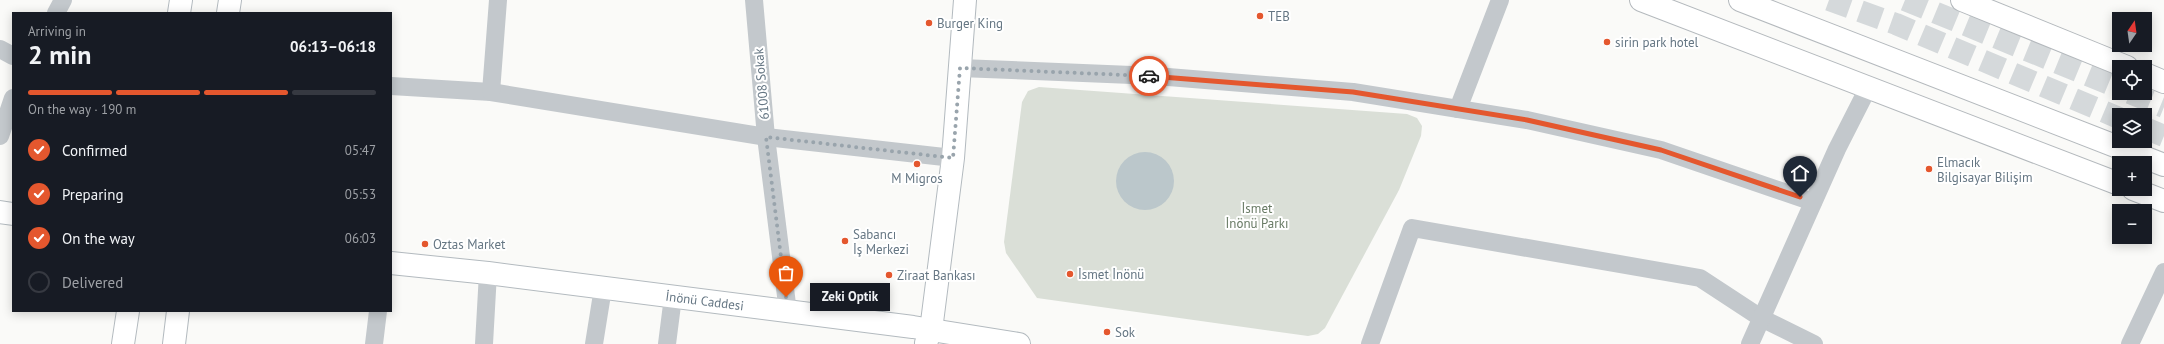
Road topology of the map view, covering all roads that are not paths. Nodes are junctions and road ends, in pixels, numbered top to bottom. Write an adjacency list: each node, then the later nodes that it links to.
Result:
1 (63, 0): 11 (street)
2 (181, 0): 12 (main road)
3 (230, 0): 13 (main road)
4 (498, 0): 22 (street)
5 (754, 0): 26 (street, 61008 Sokak)
6 (965, 0): 17 (main road)
7 (1500, 0): 24 (street)
8 (1641, 0): 21 (main road)
9 (1740, 0): 28 (main road)
10 (1962, 0): 16 (main road)
11 (57, 12)
12 (179, 12)
13 (228, 12)
14 (0, 50): 15 (street)
15 (12, 56)
16 (2112, 61)
17 (960, 68): 24 (street); 27 (main road)
18 (2152, 77): 19 (main road)
19 (2164, 82)
20 (392, 86): 22 (street)
21 (1868, 86): 29 (main road); 32 (street)
22 (491, 92): 26 (street)
23 (12, 101): 25 (street)
24 (1458, 109): 32 (street)
25 (0, 136)
26 (766, 137): 27 (street); 43 (street, 61008 Sokak)
27 (953, 158): 45 (main road)
28 (2164, 165)
29 (2112, 181)
30 (2151, 196): 31 (main road)
31 (2164, 201)
32 (1813, 202): 44 (street)
33 (0, 212): 34 (main road)
34 (12, 214)
35 (392, 263): 37 (main road, İnönü Caddesi)
36 (2164, 272): 56 (street)
37 (488, 273): 38 (main road, İnönü Caddesi); 49 (street)
38 (603, 288): 39 (main road, İnönü Caddesi); 50 (street)
39 (673, 297): 43 (main road, İnönü Caddesi); 51 (street)
40 (128, 312): 46 (main road)
41 (178, 312): 47 (main road)
42 (378, 312): 48 (street)
43 (788, 312): 45 (main road, İnönü Caddesi)
44 (1761, 318): 53 (street); 54 (street); 55 (street)
45 (928, 337): 52 (main road, İnönü Caddesi)
46 (123, 344)
47 (174, 344)
48 (374, 344)
49 (484, 344)
50 (594, 344)
51 (667, 344)
52 (1018, 344)
53 (1370, 344)
54 (1750, 344)
55 (1814, 344)
56 (2130, 344)

